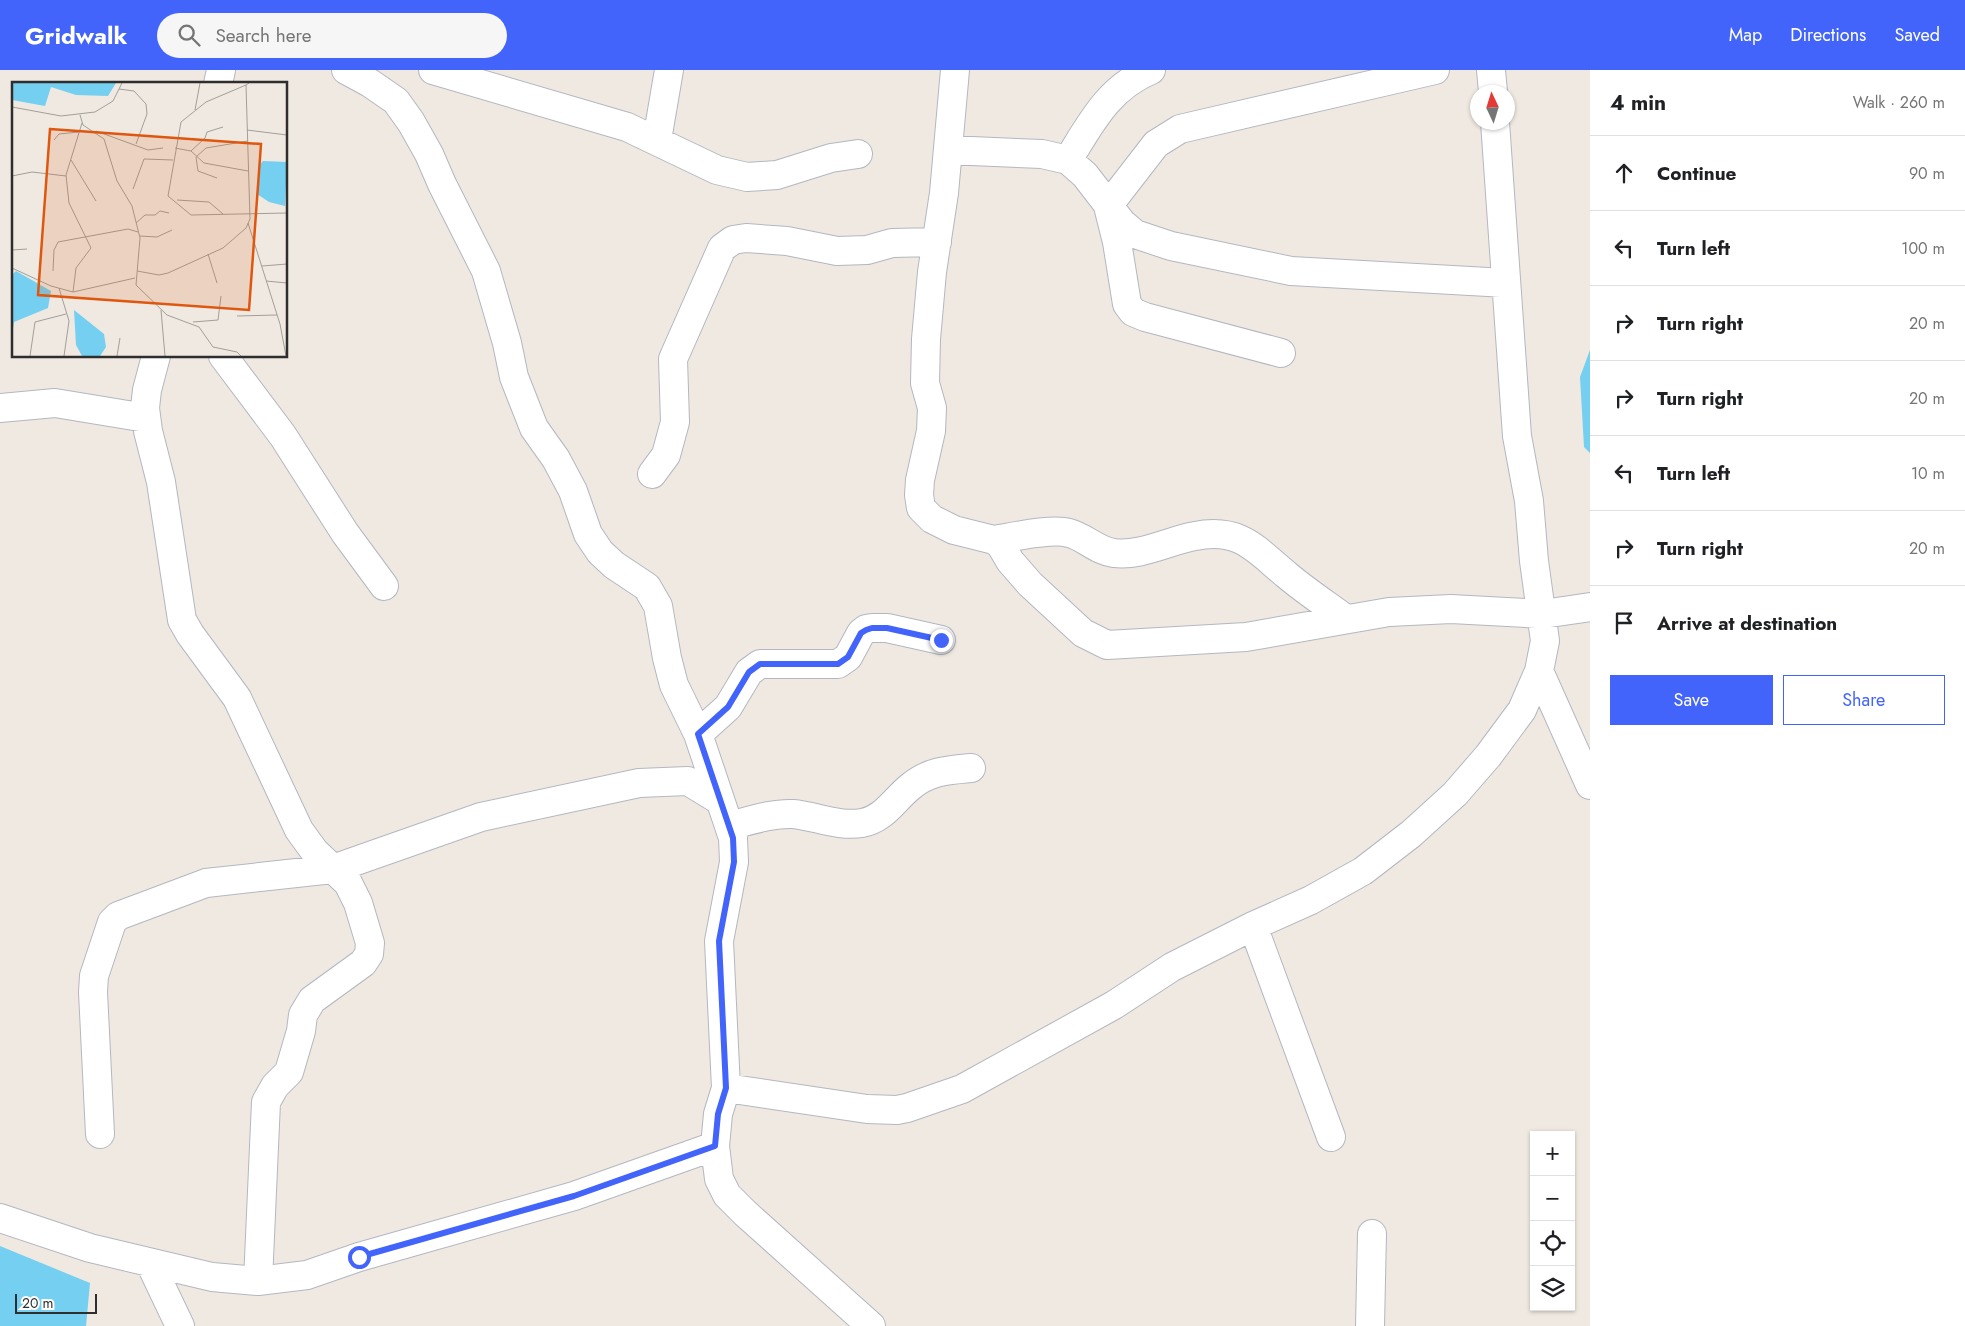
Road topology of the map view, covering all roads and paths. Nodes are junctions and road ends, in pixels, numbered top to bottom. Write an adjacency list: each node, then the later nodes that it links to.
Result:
1 (346, 70): 30 (street)
2 (433, 70): 10 (street)
3 (669, 70): 10 (street)
4 (955, 70): 11 (street)
5 (1151, 70): 13 (street)
6 (1435, 70): 14 (street)
7 (1491, 70): 8 (street)
8 (1492, 85)
9 (1496, 130): 16 (street)
10 (657, 140): 12 (street)
11 (948, 150): 13 (street); 15 (street)
12 (858, 154)
13 (1068, 160): 14 (street)
14 (1108, 206): 16 (street); 17 (street)
15 (936, 242): 22 (street); 23 (street)
16 (1506, 283): 26 (street)
17 (1281, 353)
18 (155, 358): 21 (street)
19 (224, 358): 24 (street)
20 (0, 408): 21 (street)
21 (146, 418): 35 (street)
22 (652, 474)
23 (994, 540): 27 (street); 27 (street)
24 (384, 586)
25 (1590, 607): 26 (street)
26 (1543, 614): 27 (street); 29 (street)
27 (1346, 619)
28 (941, 640): 30 (street)
29 (1539, 672): 32 (street); 36 (street)
30 (698, 734): 33 (street)
31 (971, 768): 34 (street)
32 (1590, 784)
33 (719, 800): 34 (street); 35 (street)
34 (729, 826): 37 (street)
35 (333, 869): 38 (street); 44 (street)
36 (1253, 926): 37 (street); 39 (street)
37 (726, 1088): 40 (street)
38 (100, 1134)
39 (1331, 1137)
40 (715, 1146): 44 (street); 46 (street)
41 (0, 1218): 43 (street)
42 (1372, 1234): 47 (street)
43 (150, 1263): 44 (street); 45 (street)
44 (258, 1281)
45 (180, 1326)
46 (871, 1326)
47 (1370, 1326)

